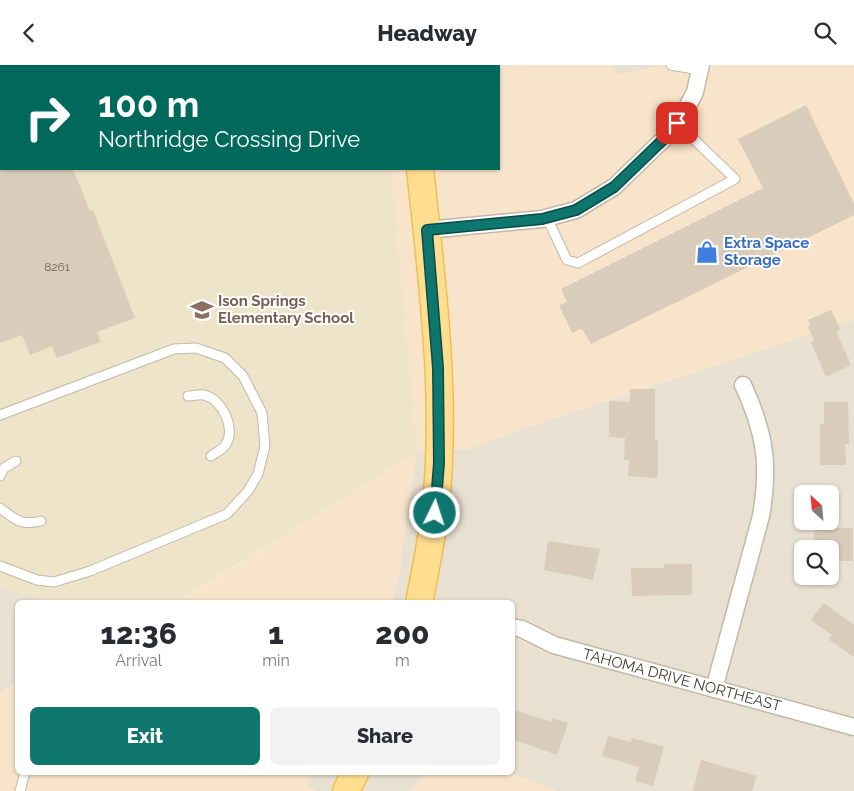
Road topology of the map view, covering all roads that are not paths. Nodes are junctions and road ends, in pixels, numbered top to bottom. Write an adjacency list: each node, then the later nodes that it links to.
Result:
1 (672, 65): 2 (lane)
2 (700, 68): 3 (street)
3 (677, 123): 5 (street); 5 (lane)
4 (420, 170): 6 (main road)
5 (547, 218): 6 (street)
6 (427, 230): 16 (main road)
7 (743, 385): 18 (street)
8 (188, 396): 10 (lane)
9 (0, 415): 15 (lane)
10 (211, 457)
11 (16, 461): 12 (lane)
12 (0, 476)
13 (0, 508): 14 (lane)
14 (41, 521)
15 (0, 566)
16 (420, 600)
17 (515, 628): 18 (street, TAHOMA DRIVE NORTHEAST)
18 (714, 689): 19 (street, TAHOMA DRIVE NORTHEAST)
19 (854, 727)
20 (24, 775): 21 (lane)
21 (20, 791)

